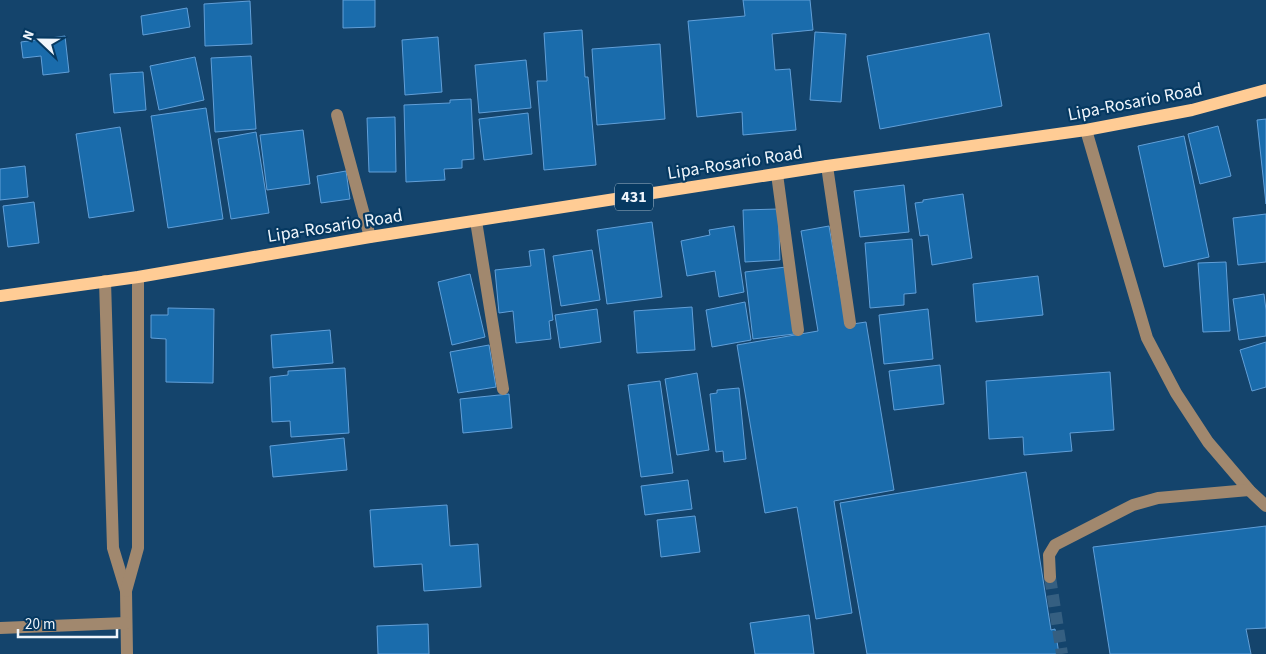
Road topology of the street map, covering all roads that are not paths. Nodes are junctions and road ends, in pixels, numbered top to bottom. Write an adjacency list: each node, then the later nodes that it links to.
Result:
1 (1266, 90): 3 (main road, Lipa-Rosario Road / 431)
2 (337, 115): 7 (street)
3 (1086, 130): 4 (main road, Lipa-Rosario Road / 431); 14 (street)
4 (827, 166): 5 (main road, Lipa-Rosario Road / 431); 11 (street)
5 (777, 174): 6 (main road, Lipa-Rosario Road / 431); 12 (street)
6 (476, 221): 7 (main road, Lipa-Rosario Road / 431); 13 (street)
7 (370, 237): 8 (main road, Lipa-Rosario Road / 431)
8 (138, 277): 9 (main road, Lipa-Rosario Road / 431); 17 (street)
9 (105, 281): 10 (main road, Lipa-Rosario Road / 431); 17 (street)
10 (0, 296)
11 (850, 323)
12 (798, 330)
13 (503, 389)
14 (1248, 490): 15 (street); 16 (street)
15 (1266, 506)
16 (1050, 577)
17 (126, 591): 18 (street)
18 (126, 623): 19 (street); 20 (street)
19 (0, 628)
20 (127, 654)

